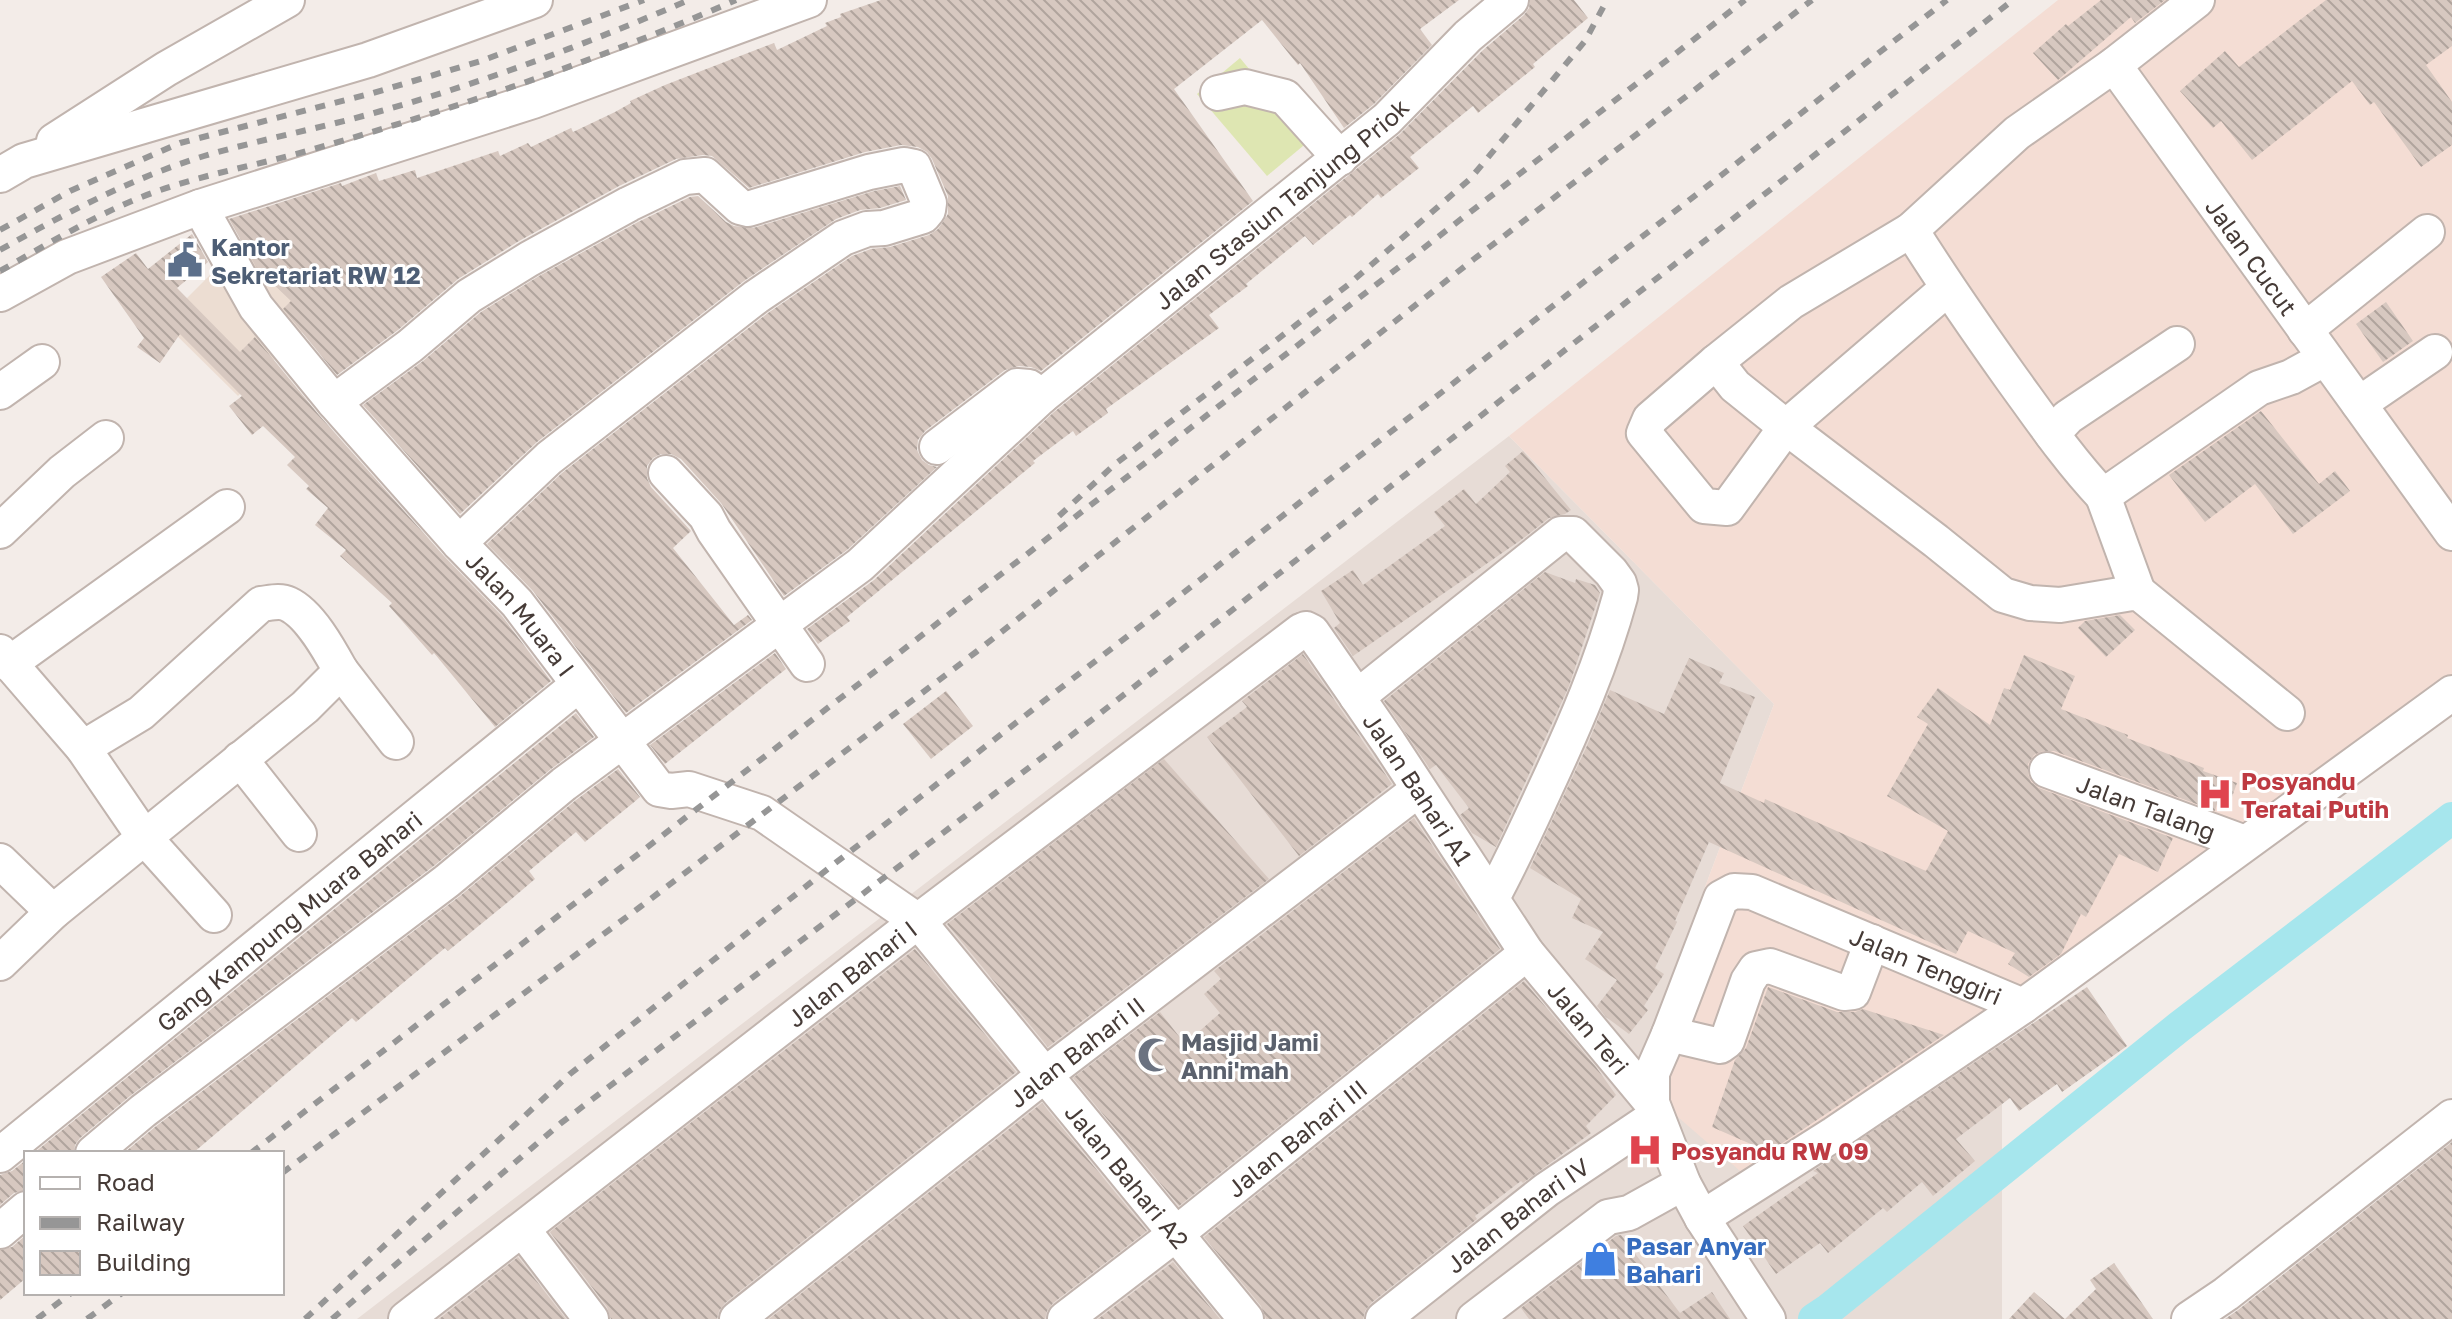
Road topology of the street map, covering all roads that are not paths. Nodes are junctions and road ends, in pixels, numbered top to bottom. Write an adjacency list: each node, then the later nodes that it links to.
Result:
1 (287, 0): 9 (street)
2 (535, 0): 9 (street)
3 (809, 0): 10 (street)
4 (1511, 0): 8 (street, Jalan Stasiun Tanjung Priok)
5 (2197, 0): 6 (street)
6 (2114, 65): 11 (street); 15 (street, Jalan Cucut)
7 (1218, 93): 8 (street)
8 (1340, 158): 22 (street, Jalan Stasiun Tanjung Priok)
9 (12, 168)
10 (200, 207): 14 (street); 23 (street, Jalan Muara I)
11 (1911, 230): 13 (street); 20 (street)
12 (2427, 232): 15 (street)
13 (1948, 288): 25 (street); 26 (street)
14 (0, 294)
15 (2305, 330): 18 (street, Jalan Cucut)
16 (2177, 344): 26 (street)
17 (2435, 352): 24 (street)
18 (2324, 359): 24 (street, Jalan Cucut); 30 (street)
19 (42, 362): 21 (street)
20 (1716, 362): 25 (street); 25 (street)
21 (0, 392)
22 (1041, 397): 28 (street); 36 (street, Jalan Stasiun Tanjung Priok)
23 (334, 402): 34 (street, Jalan Muara I); 34 (street)
24 (2359, 404): 33 (street, Jalan Cucut)
25 (1786, 427): 35 (street)
26 (2052, 434): 30 (street)
27 (106, 438): 32 (street)
28 (937, 447)
29 (666, 473): 36 (street)
30 (2103, 496): 35 (street)
31 (227, 507): 38 (street)
32 (0, 531)
33 (2452, 533)
34 (459, 543): 41 (street, Jalan Muara I)
35 (2138, 592): 44 (street)
36 (780, 625): 39 (street); 45 (street, Jalan Stasiun Tanjung Priok)
37 (1303, 630): 43 (street, Jalan Bahari A1); 58 (street, Jalan Bahari I)
38 (5, 658): 47 (street)
39 (807, 664)
40 (341, 671): 46 (street); 47 (street); 48 (street)
41 (578, 685): 45 (street, Jalan Muara I); 68 (street, Gang Kampung Muara Bahari)
42 (2452, 693): 53 (street, Jalan Tenggiri)
43 (1357, 697): 50 (street, Jalan Bahari A1); 55 (street)
44 (2287, 713)
45 (623, 740): 58 (street, Jalan Muara I); 67 (street)
46 (396, 742)
47 (83, 748): 52 (street)
48 (240, 759): 51 (street); 52 (street)
49 (2047, 770): 53 (street, Jalan Talang)
50 (1418, 790): 55 (street, Jalan Bahari A1); 64 (street, Jalan Bahari II)
51 (299, 834)
52 (144, 837): 56 (street); 57 (street)
53 (2245, 843): 62 (street, Jalan Tenggiri)
54 (0, 861): 56 (street)
55 (1492, 898): 60 (street, Jalan Bahari A1)
56 (53, 912): 61 (street)
57 (214, 915)
58 (918, 921): 64 (street, Jalan Bahari A2); 72 (street, Jalan Bahari I)
59 (1872, 942): 62 (street, Jalan Tenggiri); 63 (street); 63 (street, Jalan Tenggiri)
60 (1527, 953): 65 (street, Jalan Teri); 74 (street, Jalan Bahari III)
61 (0, 963)
62 (2023, 1006): 71 (street)
63 (1669, 1034): 65 (street, Jalan Tenggiri)
64 (1046, 1074): 74 (street, Jalan Bahari A2); 78 (street, Jalan Bahari II)
65 (1654, 1110): 69 (street, Jalan Tenggiri); 81 (street, Jalan Bahari IV)
66 (2452, 1117): 85 (street)
67 (95, 1151)
68 (0, 1155)
69 (1683, 1183): 71 (street, Jalan Tenggiri); 82 (street)
70 (24, 1211): 73 (street)
71 (1702, 1218): 75 (street, Jalan Tenggiri)
72 (523, 1230): 76 (street, Jalan Bahari I); 77 (street)
73 (0, 1231)
74 (1177, 1233): 79 (street, Jalan Bahari III); 80 (street, Jalan Bahari A2)
75 (1733, 1265): 83 (street); 84 (street, Jalan Tenggiri)
76 (406, 1319)
77 (591, 1319)
78 (737, 1319)
79 (1065, 1319)
80 (1246, 1319)
81 (1383, 1319)
82 (1474, 1319)
83 (1738, 1319)
84 (1768, 1319)
85 (2189, 1319)

